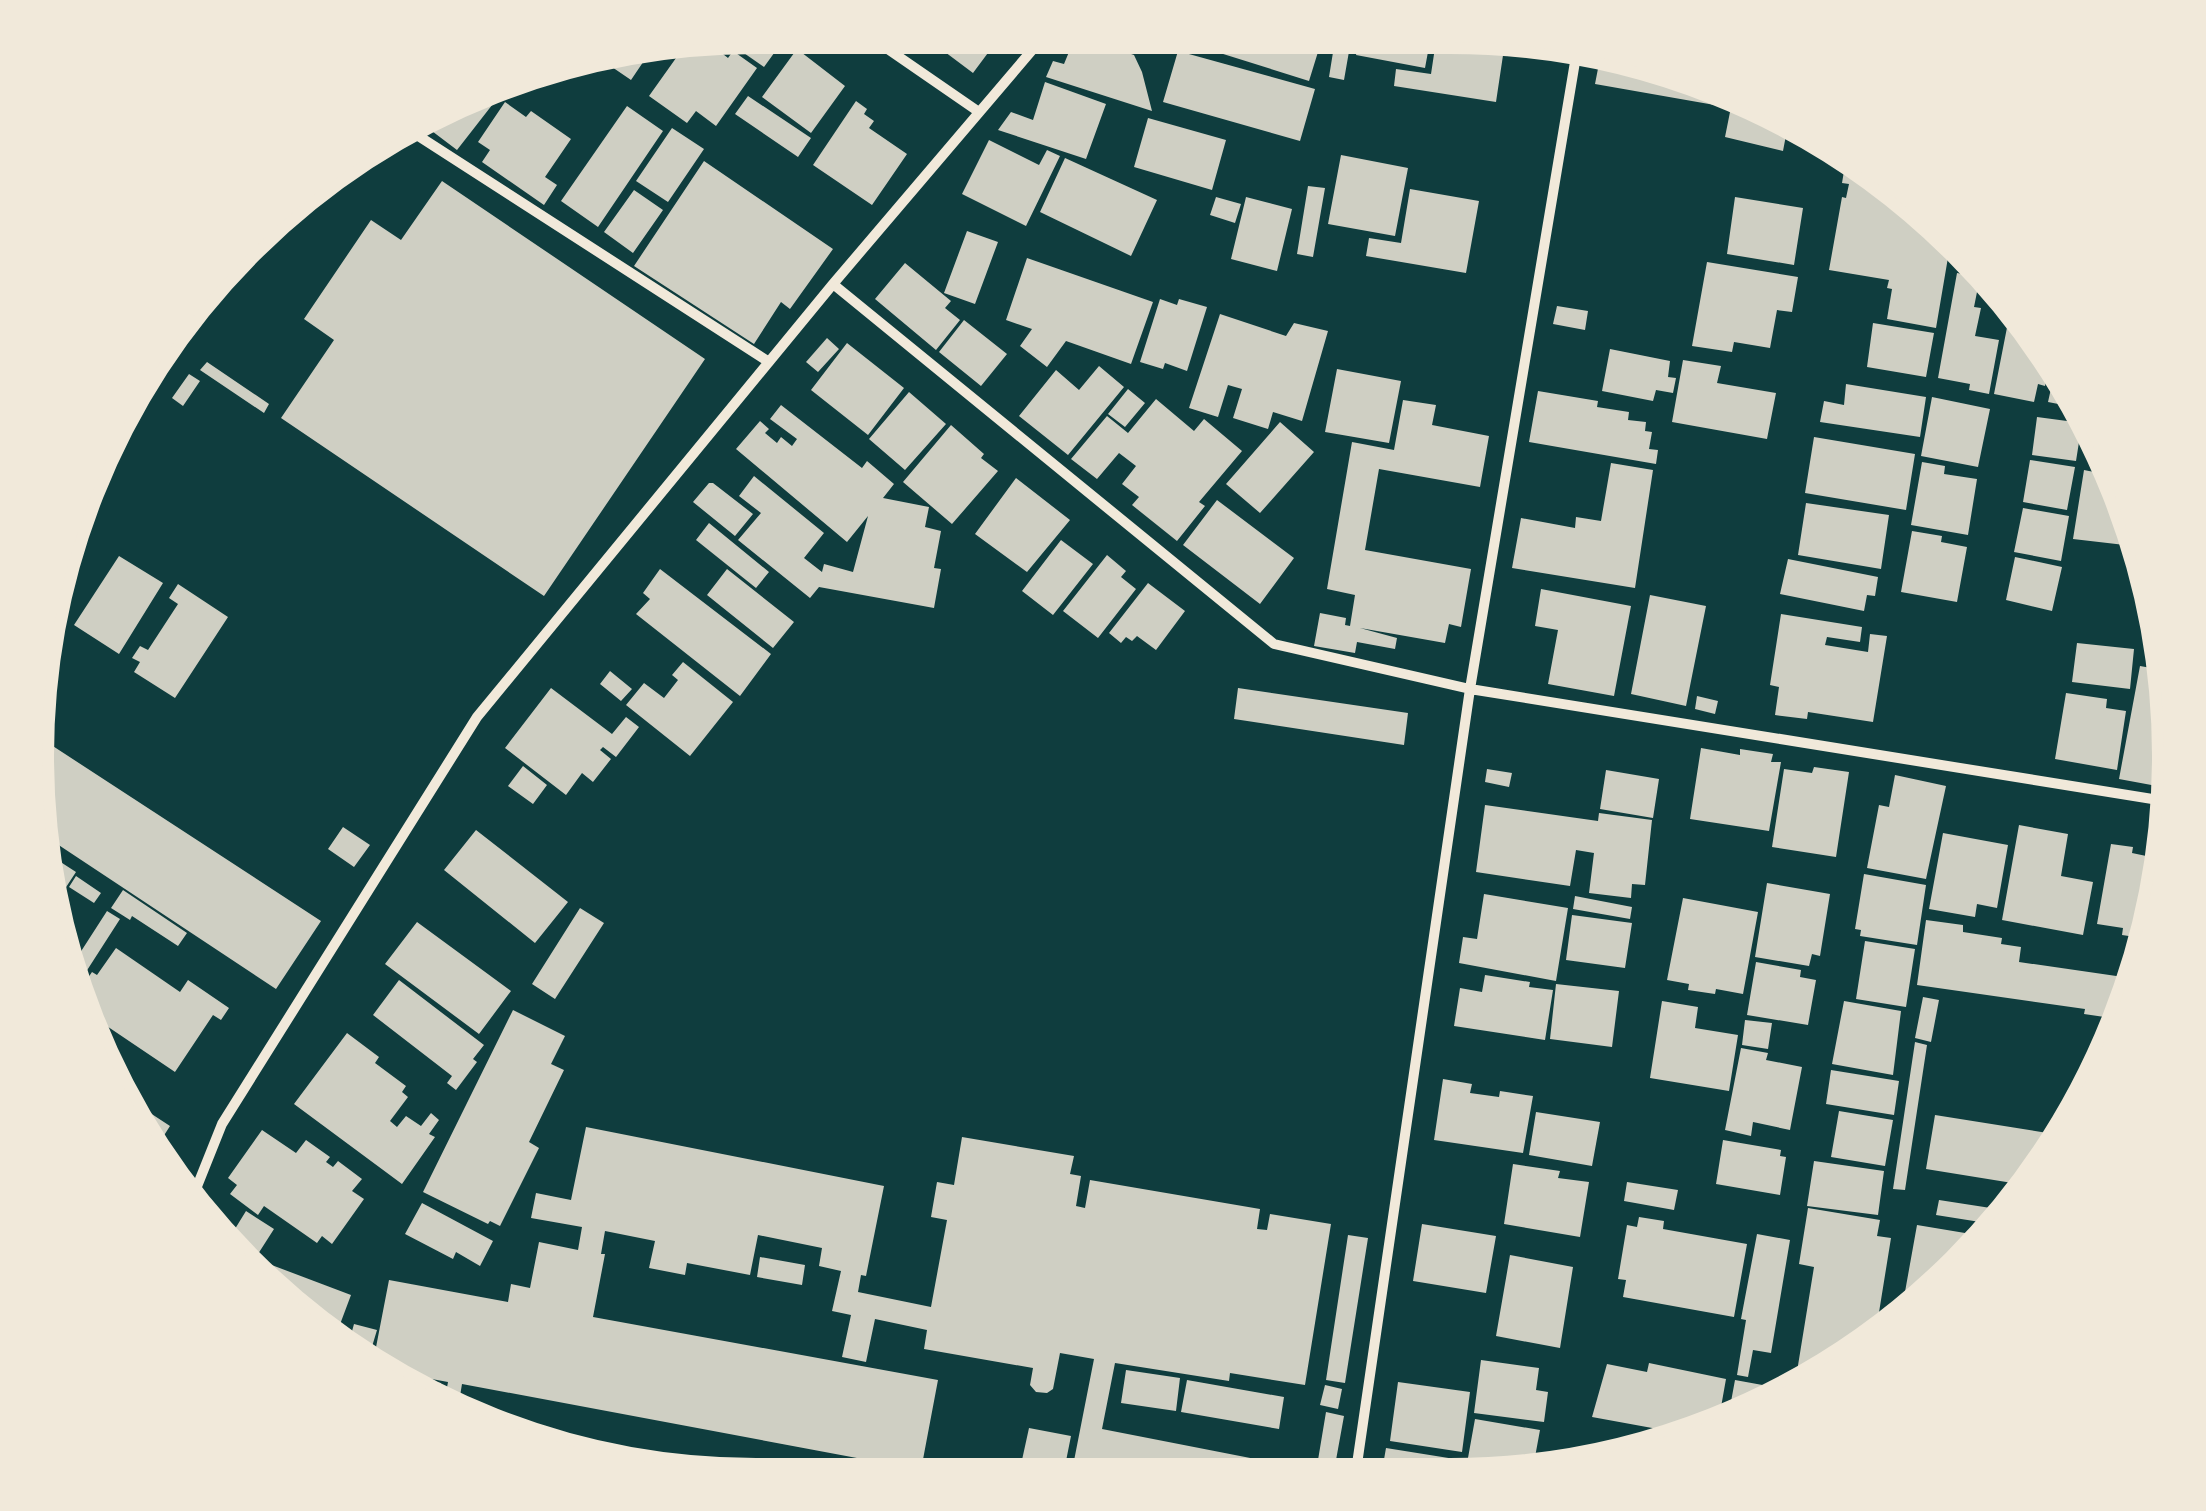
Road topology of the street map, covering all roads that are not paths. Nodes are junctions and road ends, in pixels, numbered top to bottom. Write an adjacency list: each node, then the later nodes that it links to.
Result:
1 (887, 48): 4 (street)
2 (1033, 48): 4 (street)
3 (1576, 59): 8 (street)
4 (979, 112): 6 (street)
5 (416, 134): 7 (street)
6 (834, 284): 7 (street); 8 (street)
7 (769, 362): 10 (street)
8 (1470, 690): 9 (street); 11 (street)
9 (2157, 800)
10 (196, 1189)
11 (1357, 1464)

